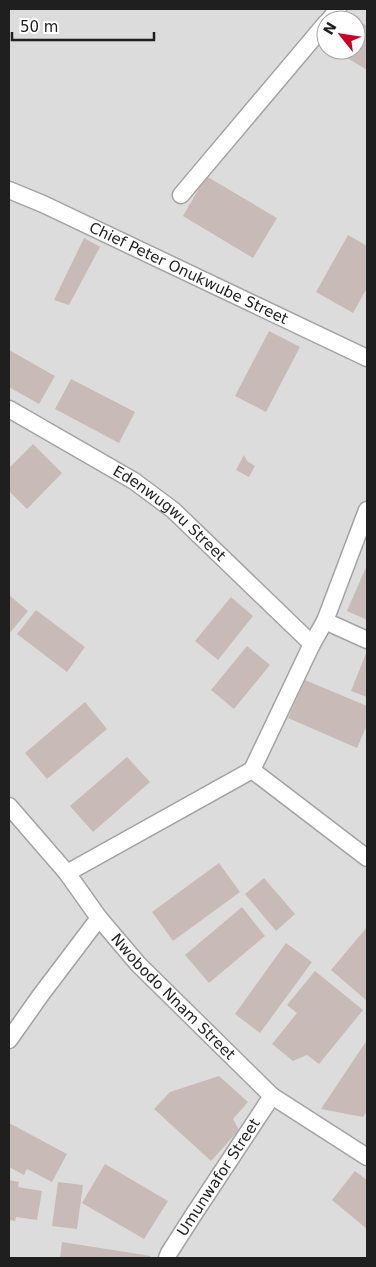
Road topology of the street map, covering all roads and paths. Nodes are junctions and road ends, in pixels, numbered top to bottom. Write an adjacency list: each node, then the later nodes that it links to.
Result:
1 (316, 35): 3 (street)
2 (9, 190): 4 (street, Chief Peter Onukwube Street)
3 (181, 195)
4 (367, 358)
5 (9, 409): 9 (street, Edenwugwu Street)
6 (367, 510): 7 (street)
7 (325, 621): 8 (street); 9 (street)
8 (367, 640)
9 (312, 644): 10 (street)
10 (252, 770): 12 (street); 13 (street)
11 (9, 806): 13 (street, Nwobodo Nnam Street)
12 (367, 858)
13 (66, 873): 14 (street, Nwobodo Nnam Street)
14 (99, 918): 15 (street); 16 (street, Nwobodo Nnam Street)
15 (9, 1040)
16 (272, 1096): 17 (street, Nwobodo Nnam Street); 18 (street, Umunwafor Street)
17 (367, 1156)
18 (167, 1258)

